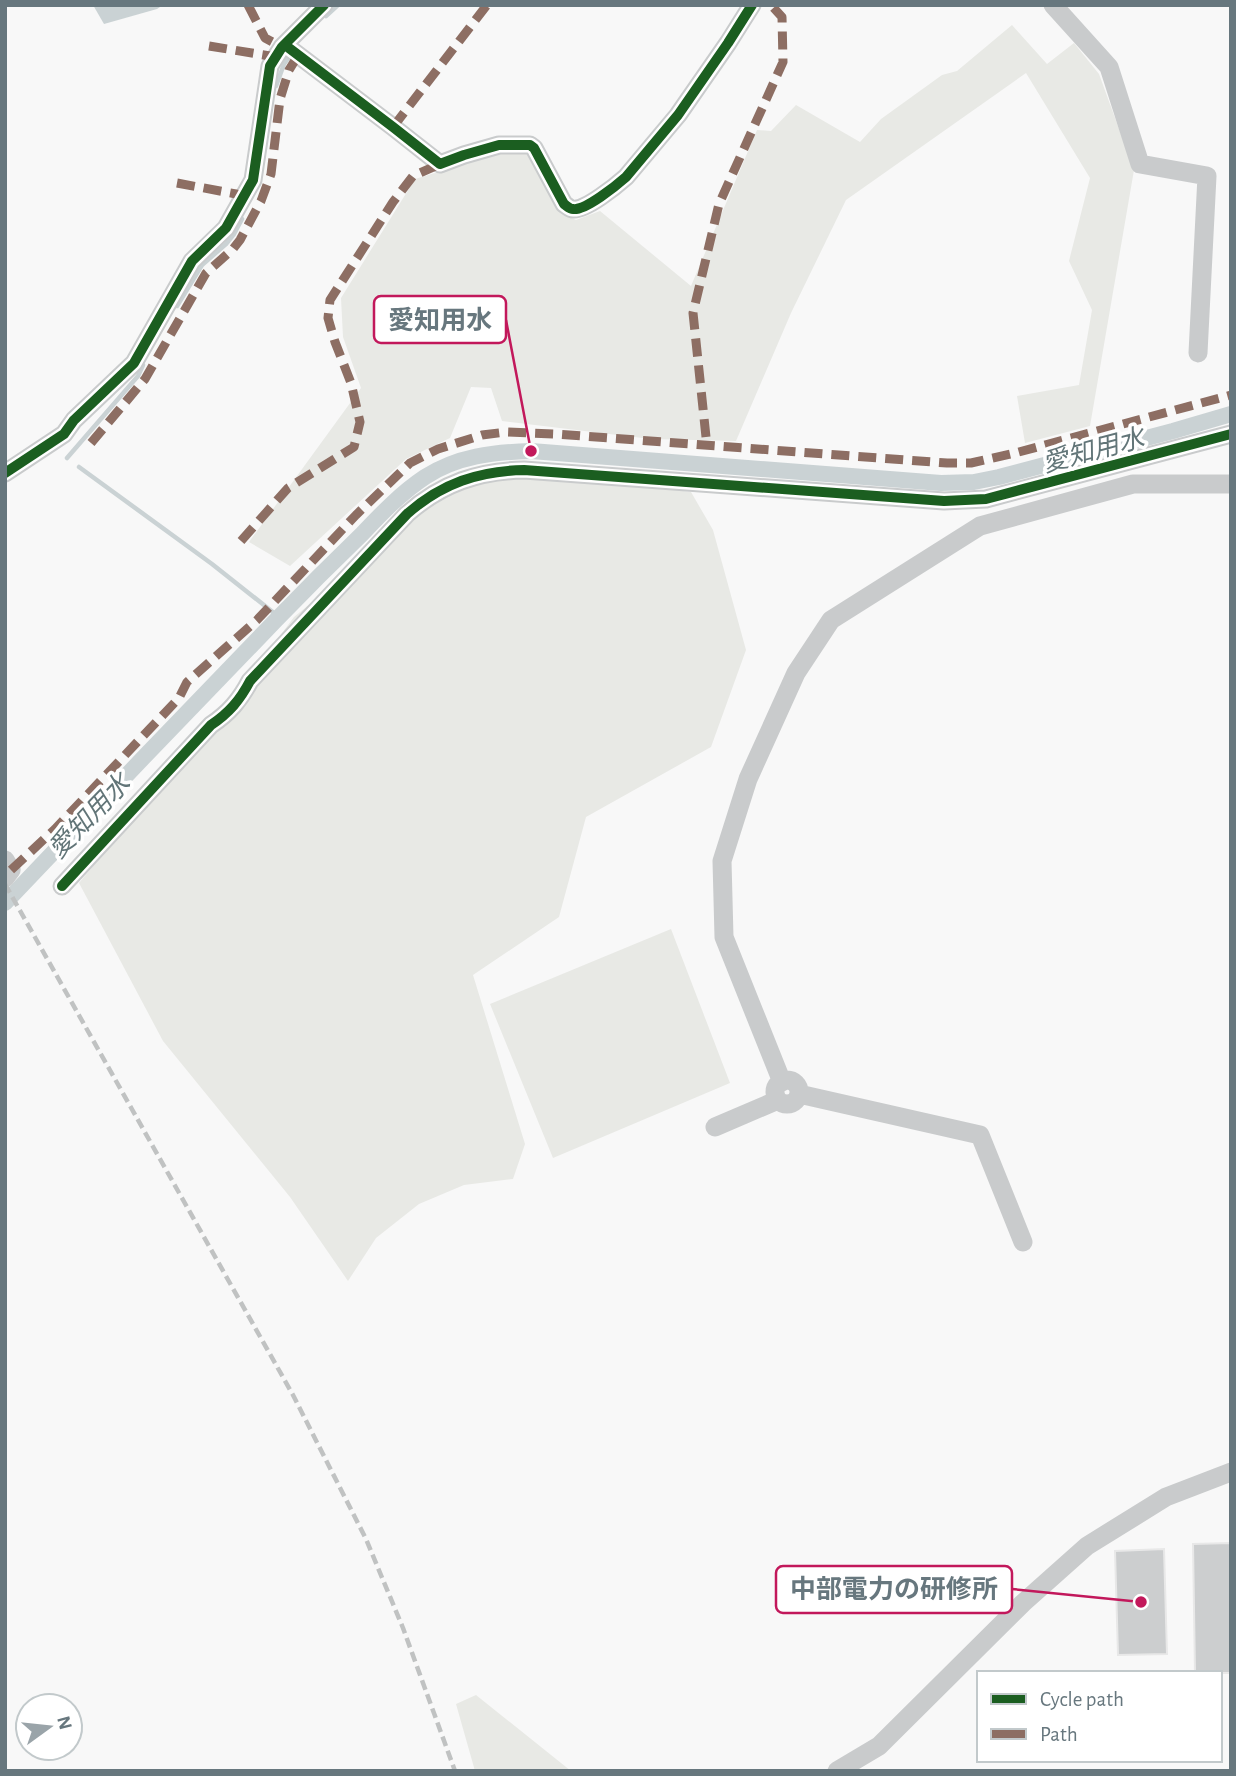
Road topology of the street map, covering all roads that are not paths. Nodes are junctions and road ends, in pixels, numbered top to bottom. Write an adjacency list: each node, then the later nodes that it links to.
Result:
1 (324, 5): 4 (street)
2 (752, 5): 4 (street)
3 (1053, 5): 5 (street)
4 (285, 45): 7 (street)
5 (1198, 352)
6 (1231, 434): 11 (street)
7 (5, 473)
8 (1231, 484): 12 (street)
9 (5, 860): 10 (street)
10 (5, 877)
11 (62, 886)
12 (780, 1091): 13 (street); 14 (street)
13 (715, 1127)
14 (1023, 1242)
15 (1231, 1472): 16 (street)
16 (837, 1771)

